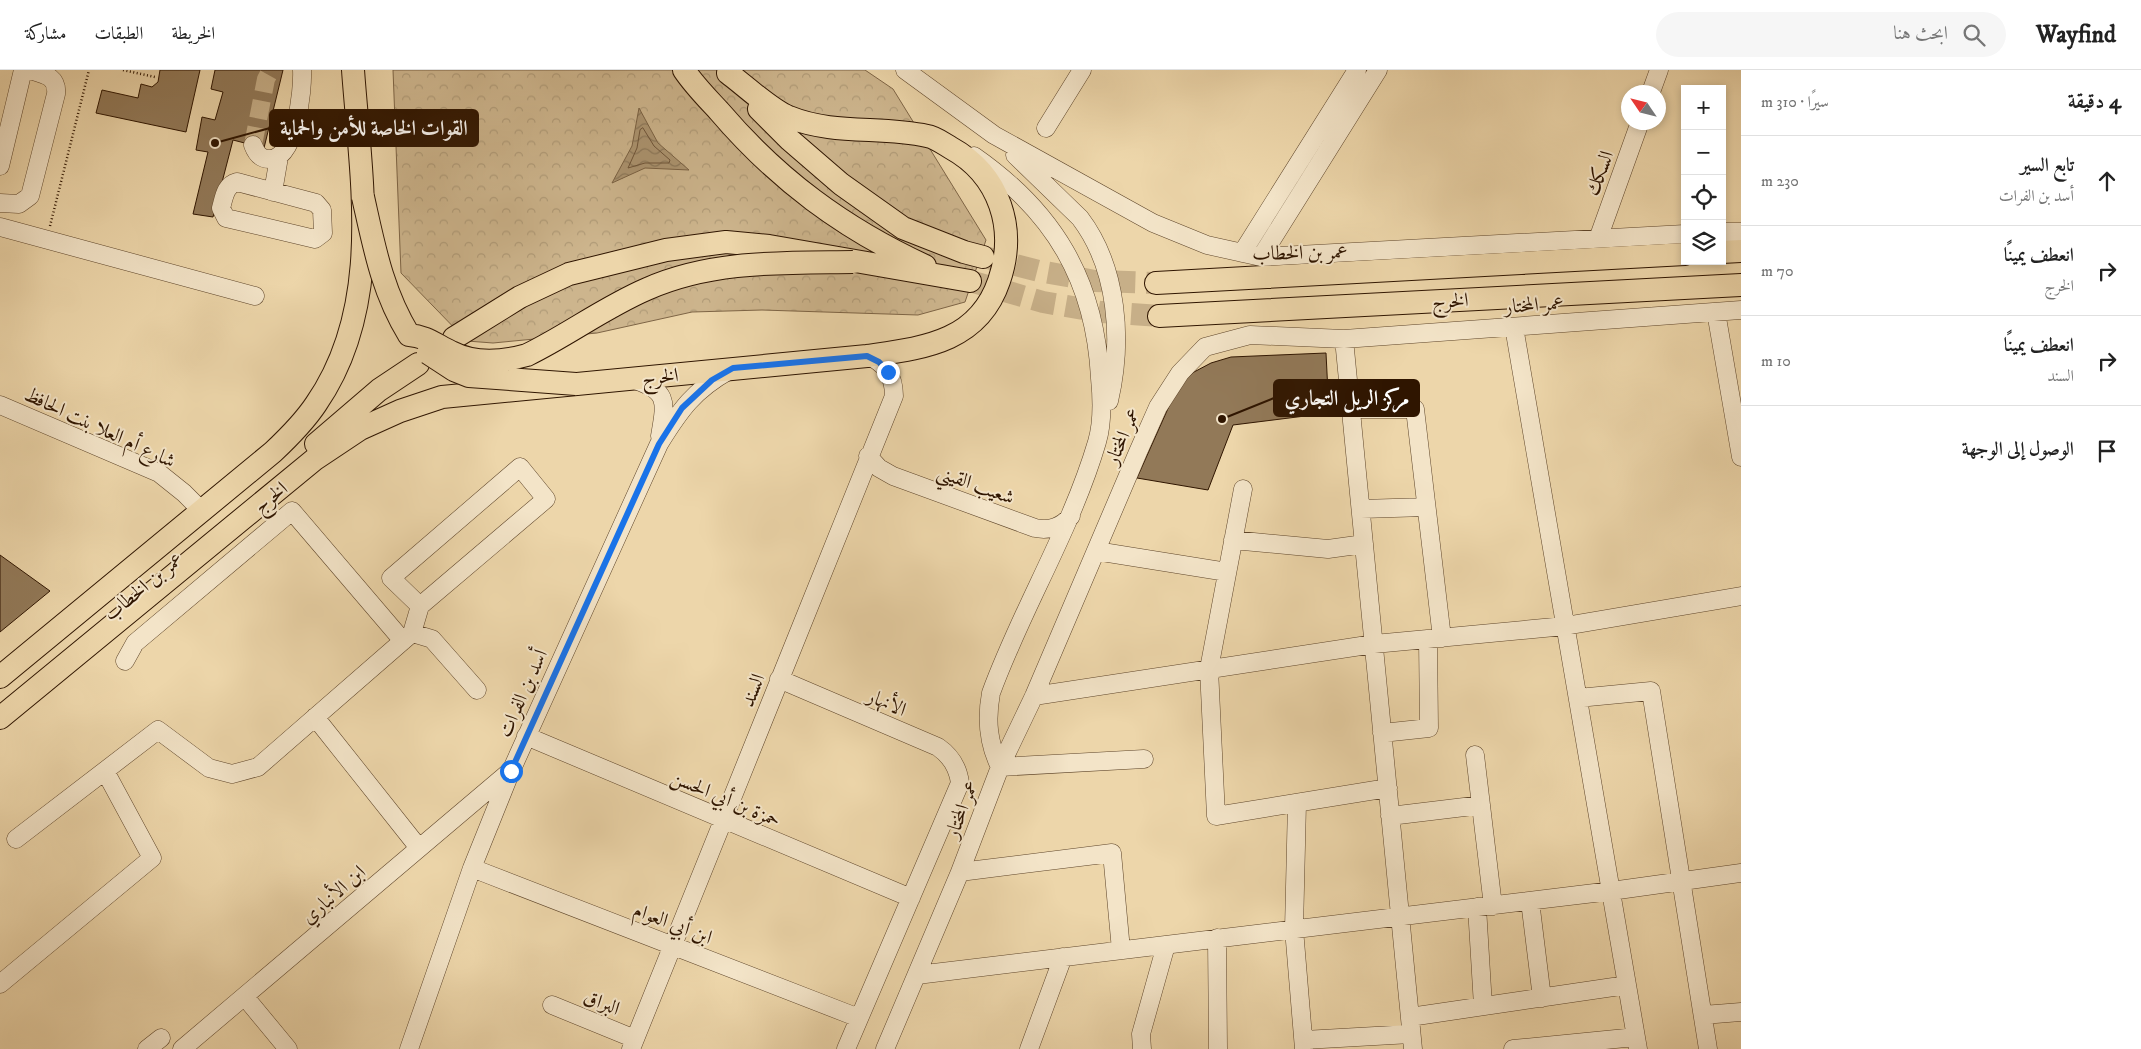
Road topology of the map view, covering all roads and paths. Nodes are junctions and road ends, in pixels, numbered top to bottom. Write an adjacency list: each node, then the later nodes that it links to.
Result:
1 (23, 70): 24 (street)
2 (30, 70): 27 (street)
3 (89, 70): 33 (path)
4 (122, 70): 15 (path)
5 (302, 70): 23 (street)
6 (353, 70): 17 (main road)
7 (366, 70): 17 (main road)
8 (905, 70): 20 (street, عمر بن الخطاب)
9 (1082, 70): 18 (street)
10 (1357, 70): 36 (street)
11 (1378, 70): 39 (street)
12 (1659, 70): 16 (street)
13 (684, 71): 40 (main road)
14 (727, 71): 21 (main road, الخرج); 38 (main road)
15 (155, 77)
16 (1654, 85)
17 (355, 100): 26 (main road)
18 (1046, 128)
19 (1637, 130): 32 (street, السكك)
20 (994, 135): 36 (street, عمر بن الخطاب); 58 (street)
21 (929, 136): 51 (main road, الخرج); 58 (street)
22 (253, 145): 23 (street)
23 (275, 158): 25 (street)
24 (0, 166)
25 (269, 190): 25 (street)
26 (362, 198): 48 (main road, bridge); 66 (main road)
27 (0, 202)
28 (0, 227): 33 (street)
29 (1726, 232): 30 (street)
30 (1741, 232)
31 (1681, 234): 32 (street, عمر بن الخطاب)
32 (1598, 239): 39 (street, عمر بن الخطاب)
33 (47, 240): 43 (street)
34 (1741, 251): 35 (main road)
35 (1726, 252)
36 (1242, 253): 39 (street, عمر بن الخطاب)
37 (1681, 254): 41 (main road, الخرج)
38 (983, 257)
39 (1261, 257)
40 (853, 262): 48 (main road, bridge); 49 (main road)
41 (1156, 283)
42 (1741, 285): 46 (main road, الخرج)
43 (255, 296)
44 (1741, 310): 45 (street, عمر المختار)
45 (1716, 312): 47 (street, عمر المختار); 61 (street)
46 (1159, 316)
47 (1514, 327): 50 (street, عمر المختار); 74 (street)
48 (409, 335): 55 (main road, bridge)
49 (454, 338)
50 (1344, 339): 57 (street); 70 (street, عمر المختار)
51 (867, 356): 53 (main road, الخرج); 60 (street, السند)
52 (418, 364): 62 (main road, الخرج)
53 (733, 368): 54 (main road, الخرج); 59 (street, أسد بن الفرات)
54 (630, 379): 55 (main road, الخرج); 59 (street, أسد بن الفرات)
55 (576, 384): 86 (main road, الخرج)
56 (0, 405): 66 (street, شارع أم العلا بنت الحافظ)
57 (1351, 410): 64 (street); 65 (street)
58 (1098, 440): 67 (street)
59 (659, 444): 88 (street, أسد بن الفرات)
60 (868, 456): 67 (street, شعيب القيني); 81 (street, السند)
61 (1741, 457)
62 (293, 463): 86 (main road, عمر بن الخطاب)
63 (1242, 489): 68 (street)
64 (1426, 507): 65 (street); 76 (street)
65 (1361, 509): 69 (street)
66 (202, 511): 80 (main road)
67 (1073, 513): 91 (street)
68 (1233, 540): 69 (street); 71 (street)
69 (1364, 544): 77 (street)
70 (1096, 551): 71 (street); 83 (street, عمر المختار)
71 (1227, 572): 79 (street)
72 (1741, 596): 74 (street)
73 (420, 606): 73 (street); 75 (street)
74 (1565, 626): 76 (street); 84 (street)
75 (407, 637): 78 (street); 82 (street); 85 (street)
76 (1434, 638): 77 (street); 87 (street)
77 (1374, 644): 79 (street); 87 (street)
78 (125, 661)
79 (1208, 669): 83 (street); 96 (street)
80 (0, 677)
81 (779, 679): 94 (street, الأنهار); 99 (street, السند)
82 (477, 690)
83 (1034, 696): 91 (street, عمر المختار)
84 (1578, 698): 105 (street); 106 (street)
85 (316, 717): 92 (street); 101 (street)
86 (0, 718)
87 (1382, 733): 95 (street)
88 (526, 736): 93 (street, أسد بن الفرات); 99 (street, حمزة بن أبي الحسن)
89 (1475, 755): 97 (street)
90 (1144, 759): 91 (street)
91 (1000, 767): 103 (street, عمر المختار)
92 (105, 770): 100 (street); 118 (street)
93 (511, 771): 101 (street, ابن الأنباري); 102 (street, أسد بن الفرات)
94 (960, 783): 107 (street, عمر المختار)
95 (1388, 788): 96 (street); 98 (street)
96 (1297, 803): 111 (street)
97 (1481, 805): 98 (street); 109 (street)
98 (1390, 816): 110 (street)
99 (723, 821): 107 (street, حمزة بن أبي الحسن); 114 (street, السند)
100 (16, 839)
101 (418, 848): 120 (street, ابن الأنباري)
102 (472, 868): 114 (street, ابن أبي العوام); 135 (street, أسد بن الفرات)
103 (960, 872): 115 (street); 117 (street, عمر المختار)
104 (1741, 873): 105 (street)
105 (1683, 881): 106 (street); 125 (street)
106 (1611, 891): 108 (street); 119 (street)
107 (911, 898): 126 (street, عمر المختار)
108 (1530, 901): 109 (street); 121 (street)
109 (1485, 906): 110 (street); 123 (street)
110 (1400, 916): 111 (street); 127 (street)
111 (1294, 929): 112 (street); 131 (street)
112 (1217, 938): 113 (street); 140 (street)
113 (1166, 945): 115 (street); 139 (street)
114 (673, 946): 126 (street, ابن أبي العوام); 130 (street, السند)
115 (1120, 950): 116 (street)
116 (1063, 957): 117 (street); 138 (street)
117 (916, 975): 137 (street, عمر المختار)
118 (0, 984)
119 (1627, 986): 121 (street); 129 (street)
120 (245, 997): 133 (street, ابن الأنباري); 134 (street)
121 (1542, 998): 123 (street)
122 (552, 1004): 130 (street, البراق)
123 (1483, 1006): 127 (street)
124 (1741, 1012): 125 (street)
125 (1703, 1015): 142 (street)
126 (859, 1018): 136 (street, عمر المختار)
127 (1411, 1033): 131 (street)
128 (161, 1038): 132 (street)
129 (1637, 1043): 141 (street)
130 (634, 1044)
131 (1304, 1045)
132 (147, 1049)
133 (182, 1049)
134 (288, 1049)
135 (408, 1049)
136 (846, 1049)
137 (885, 1049)
138 (1030, 1049)
139 (1142, 1049)
140 (1218, 1049)
141 (1513, 1049)
142 (1708, 1049)

